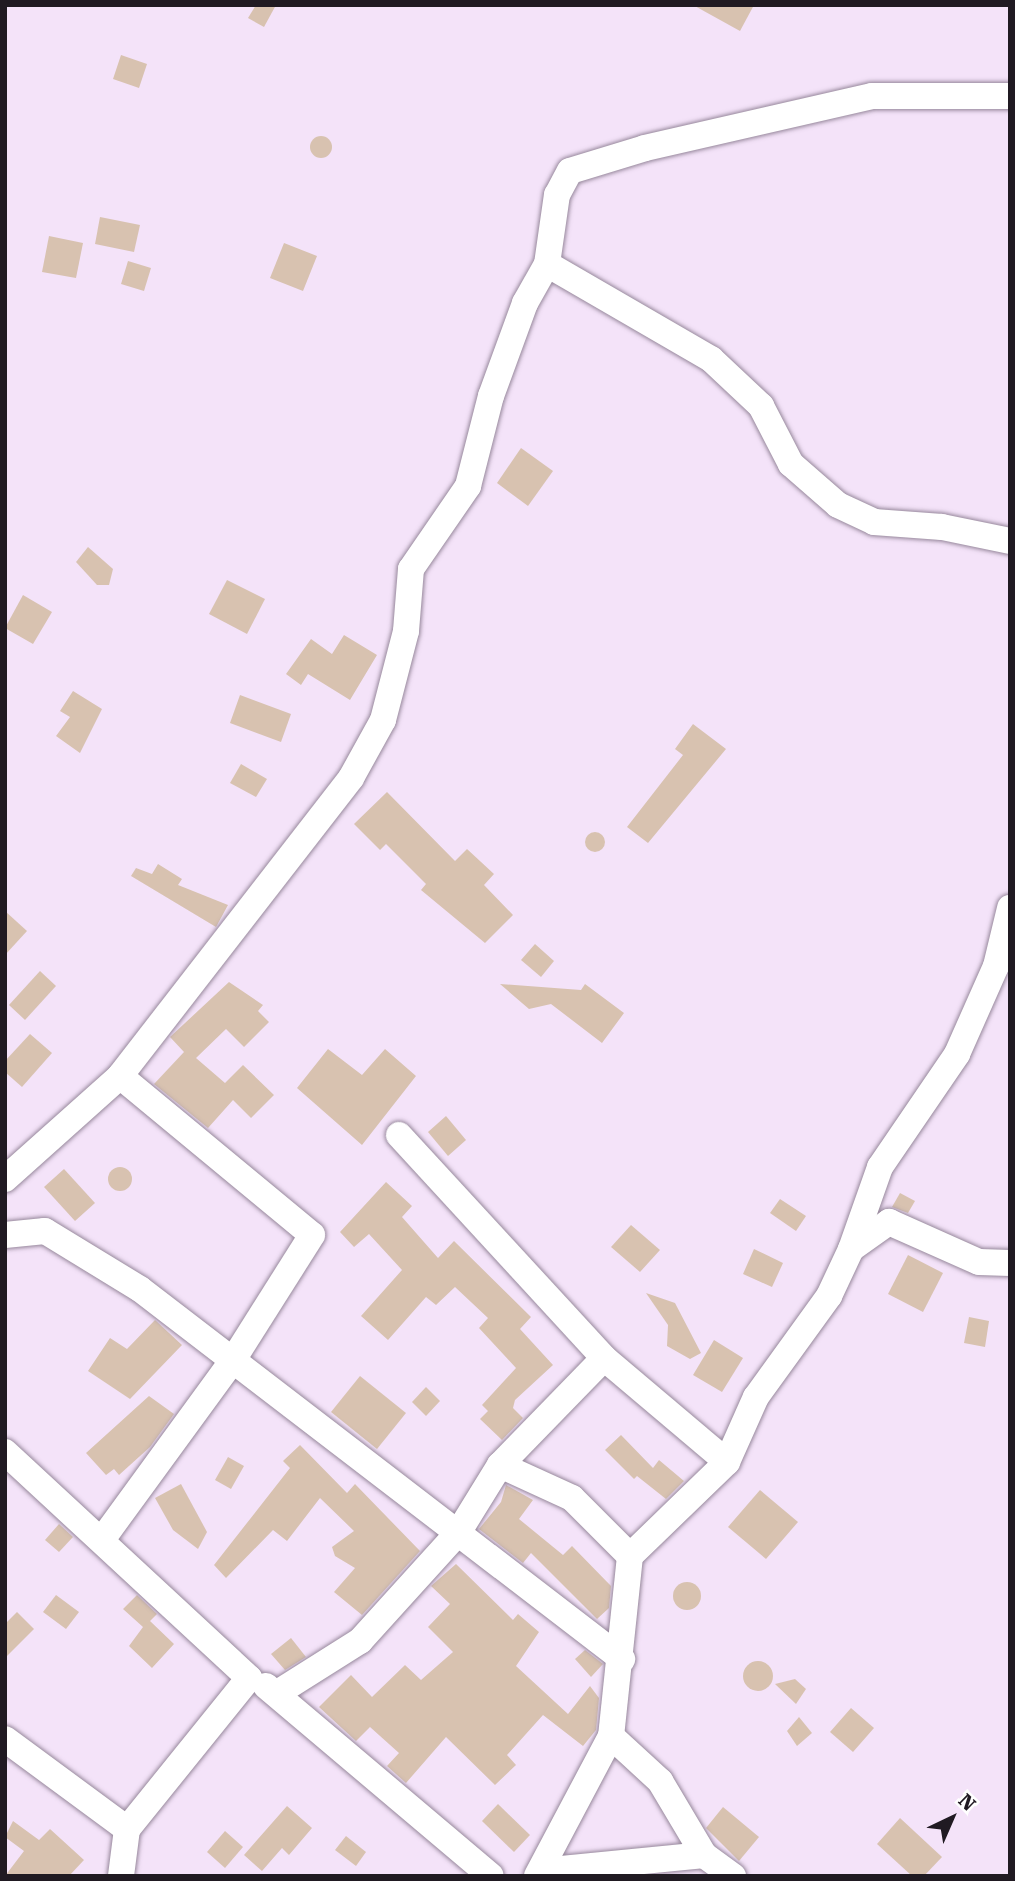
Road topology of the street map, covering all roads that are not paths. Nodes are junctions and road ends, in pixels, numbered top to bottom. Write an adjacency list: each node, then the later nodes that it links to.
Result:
1 (1010, 96): 2 (street)
2 (547, 264): 3 (street); 6 (street)
3 (1010, 541)
4 (1010, 908): 5 (street)
5 (1003, 959): 10 (street)
6 (120, 1076): 8 (street); 13 (street)
7 (399, 1135): 12 (street)
8 (5, 1179)
9 (5, 1234): 13 (street)
10 (851, 1250): 11 (street); 15 (street)
11 (1010, 1263)
12 (604, 1358): 15 (street); 16 (street)
13 (233, 1360): 17 (street); 18 (street)
14 (5, 1452): 18 (street)
15 (727, 1462): 19 (street)
16 (500, 1465): 17 (street); 19 (street)
17 (458, 1533): 20 (street); 22 (street)
18 (103, 1538): 21 (street)
19 (630, 1556): 20 (street)
20 (622, 1659): 23 (street)
21 (248, 1678): 22 (street); 25 (street)
22 (279, 1692): 29 (street)
23 (611, 1736): 26 (street); 27 (street)
24 (5, 1738): 25 (street)
25 (127, 1829): 28 (street)
26 (704, 1855): 27 (street); 30 (street)
27 (539, 1873)
28 (121, 1876)
29 (491, 1876)
30 (733, 1876)

